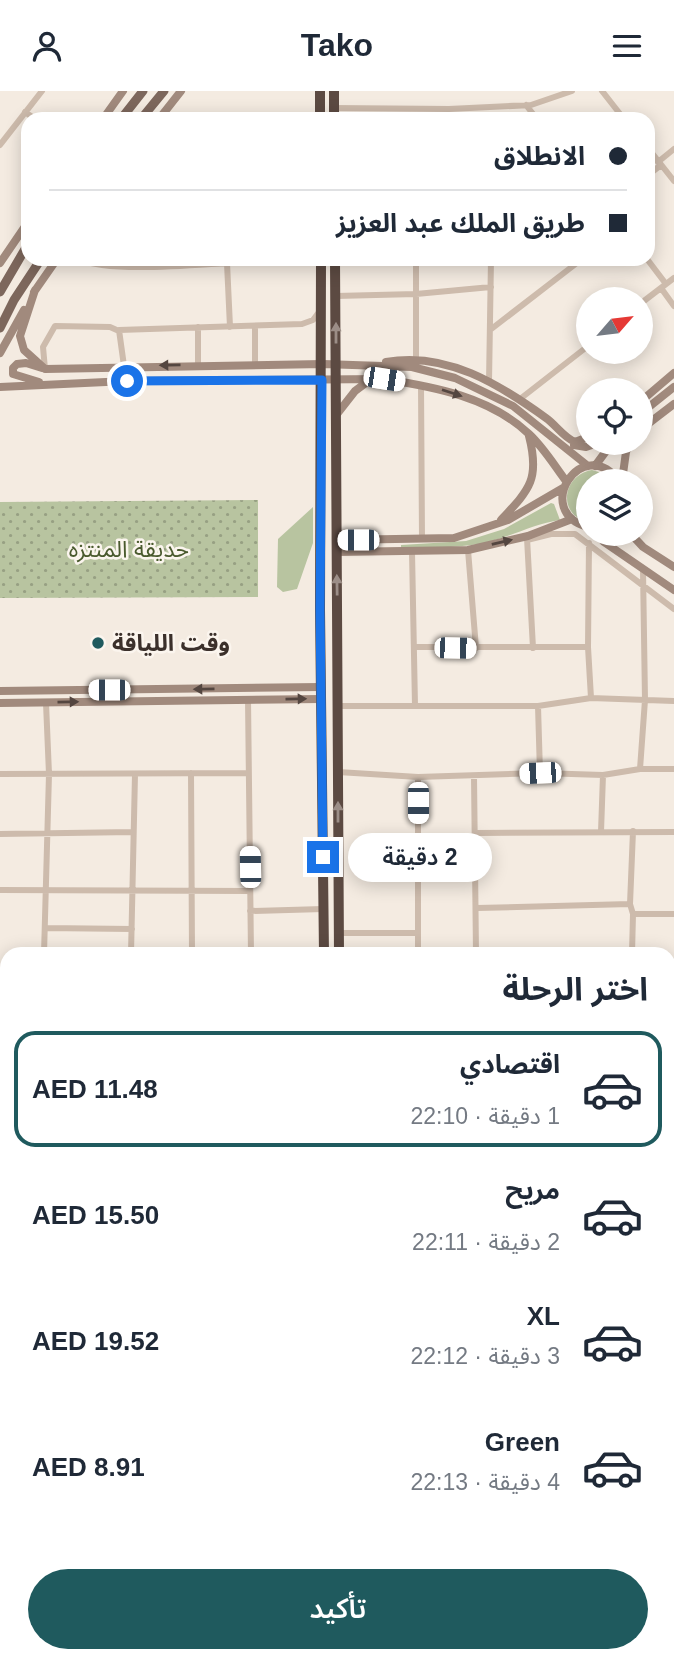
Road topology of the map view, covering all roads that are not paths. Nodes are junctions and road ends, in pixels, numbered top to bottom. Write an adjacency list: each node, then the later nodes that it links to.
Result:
1 (42, 91): 12 (street)
2 (123, 91): 13 (main road)
3 (143, 91): 14 (main road)
4 (164, 91): 15 (main road)
5 (181, 91): 16 (main road)
6 (320, 91): 17 (highway)
7 (334, 91): 18 (highway)
8 (572, 91): 10 (street)
9 (602, 91): 21 (street)
10 (526, 105): 11 (street); 20 (street)
11 (417, 109): 19 (street)
12 (26, 112)
13 (108, 112)
14 (126, 112)
15 (148, 112)
16 (164, 112)
17 (320, 112)
18 (334, 112)
19 (355, 112)
20 (532, 112)
21 (618, 112)
22 (21, 118): 23 (street)
23 (0, 145)
24 (674, 149): 26 (street)
25 (655, 157): 26 (street)
26 (660, 163): 27 (street); 28 (street)
27 (655, 168)
28 (674, 181)
29 (21, 232): 31 (main road)
30 (21, 256): 45 (main road)
31 (0, 263)
32 (36, 266): 54 (main road)
33 (52, 266): 44 (main road)
34 (227, 266): 53 (street)
35 (321, 266): 50 (highway)
36 (335, 266): 48 (highway)
37 (416, 266): 46 (street)
38 (491, 266): 43 (street)
39 (573, 266): 55 (street)
40 (651, 266): 42 (street)
41 (674, 278): 42 (street)
42 (664, 286): 47 (street); 49 (street)
43 (491, 287): 46 (street); 55 (street)
44 (35, 290): 57 (main road); 67 (main road)
45 (0, 292)
46 (416, 294): 48 (street); 59 (street)
47 (653, 294)
48 (336, 296): 65 (highway, one-way to 48)
49 (674, 306)
50 (322, 308): 51 (street); 61 (highway)
51 (255, 326): 53 (street); 63 (street)
52 (198, 327): 53 (street); 56 (street); 62 (street)
53 (230, 327)
54 (0, 328)
55 (490, 330): 73 (street)
56 (119, 331): 64 (street); 67 (street)
57 (1, 350)
58 (576, 356): 79 (street)
59 (415, 358): 60 (main road); 66 (main road)
60 (439, 363): 69 (main road); 73 (main road)
61 (323, 364): 63 (main road); 65 (main road); 71 (highway)
62 (198, 365): 63 (main road); 64 (main road, one-way to 64)
63 (255, 365)
64 (124, 366): 67 (main road)
65 (336, 366): 66 (main road); 72 (highway)
66 (368, 366): 69 (main road)
67 (45, 369): 74 (main road)
68 (674, 373): 78 (main road)
69 (455, 378): 82 (main road)
70 (371, 379): 72 (main road); 75 (main road); 83 (main road)
71 (322, 380): 72 (main road); 74 (main road); 118 (highway)
72 (337, 380): 83 (highway)
73 (489, 382): 79 (main road)
74 (48, 384): 76 (main road)
75 (421, 385): 85 (main road, one-way to 85); 99 (street)
76 (0, 387)
77 (674, 387): 80 (main road)
78 (653, 391)
79 (520, 400): 87 (main road)
80 (653, 404)
81 (674, 404): 84 (main road)
82 (513, 406): 86 (main road); 87 (main road)
83 (337, 414): 100 (highway)
84 (653, 420)
85 (528, 433): 93 (main road); 96 (main road)
86 (552, 435): 89 (main road); 91 (main road)
87 (568, 439): 88 (main road)
88 (576, 442)
89 (576, 446)
90 (601, 455): 91 (main road)
91 (591, 466): 92 (main road); 93 (main road)
92 (600, 469)
93 (565, 485): 94 (main road); 96 (main road)
94 (572, 519): 95 (main road); 98 (main road)
95 (576, 521)
96 (497, 524): 99 (main road)
97 (576, 535): 98 (street)
98 (527, 538): 105 (main road, one-way to 98); 116 (street)
99 (422, 539): 100 (main road)
100 (337, 540): 106 (highway)
101 (589, 546): 114 (street)
102 (593, 546): 110 (street)
103 (610, 546): 109 (main road)
104 (642, 546): 108 (main road)
105 (468, 550): 107 (main road); 115 (street)
106 (337, 552): 107 (main road); 125 (highway, one-way to 106)
107 (412, 552): 113 (street)
108 (674, 567)
109 (643, 570): 110 (street); 111 (main road)
110 (644, 587): 112 (street); 121 (street)
111 (674, 590)
112 (674, 610)
113 (414, 647): 115 (street); 126 (street)
114 (588, 647): 116 (street); 119 (street)
115 (476, 648): 116 (street)
116 (533, 648)
117 (0, 691): 118 (main road, one-way to 117)
118 (321, 693): 120 (main road, one-way to 118); 154 (highway)
119 (591, 698): 121 (street); 127 (street)
120 (248, 699): 124 (main road, one-way to 120); 132 (street)
121 (645, 700): 122 (street); 128 (street)
122 (674, 701)
123 (0, 703): 124 (main road)
124 (46, 703): 135 (street)
125 (338, 706): 126 (street); 130 (highway)
126 (415, 706): 127 (street)
127 (538, 706): 133 (street)
128 (639, 769): 129 (street); 137 (street)
129 (674, 769)
130 (338, 772): 139 (street); 160 (highway, one-way to 130)
131 (191, 773): 132 (street); 136 (street); 151 (street)
132 (248, 773): 149 (street)
133 (540, 773): 137 (street); 138 (street)
134 (0, 774): 135 (street)
135 (49, 774): 136 (street); 145 (street)
136 (135, 774): 141 (street)
137 (603, 775): 142 (street)
138 (474, 776): 139 (street); 146 (street)
139 (418, 777): 161 (street)
140 (633, 831): 142 (street); 143 (street); 152 (street)
141 (134, 832): 145 (street); 150 (street)
142 (601, 832): 146 (street)
143 (674, 832)
144 (0, 834): 145 (street)
145 (47, 834): 148 (street)
146 (476, 834): 153 (street)
147 (0, 890): 148 (street)
148 (46, 891): 150 (street); 158 (street)
149 (250, 891): 151 (street); 155 (street)
150 (132, 892): 151 (street); 159 (street)
151 (191, 892): 164 (street)
152 (630, 904): 153 (street); 156 (street)
153 (477, 908): 169 (street)
154 (323, 909): 155 (street); 166 (highway)
155 (250, 911): 165 (street)
156 (634, 914): 157 (street); 170 (street)
157 (674, 914)
158 (45, 928): 159 (street); 162 (street)
159 (132, 929): 163 (street)
160 (339, 933): 161 (street); 167 (highway)
161 (418, 933): 168 (street)
162 (44, 947)
163 (131, 947)
164 (192, 947)
165 (251, 947)
166 (324, 947)
167 (340, 947)
168 (418, 947)
169 (476, 947)
170 (632, 947)

